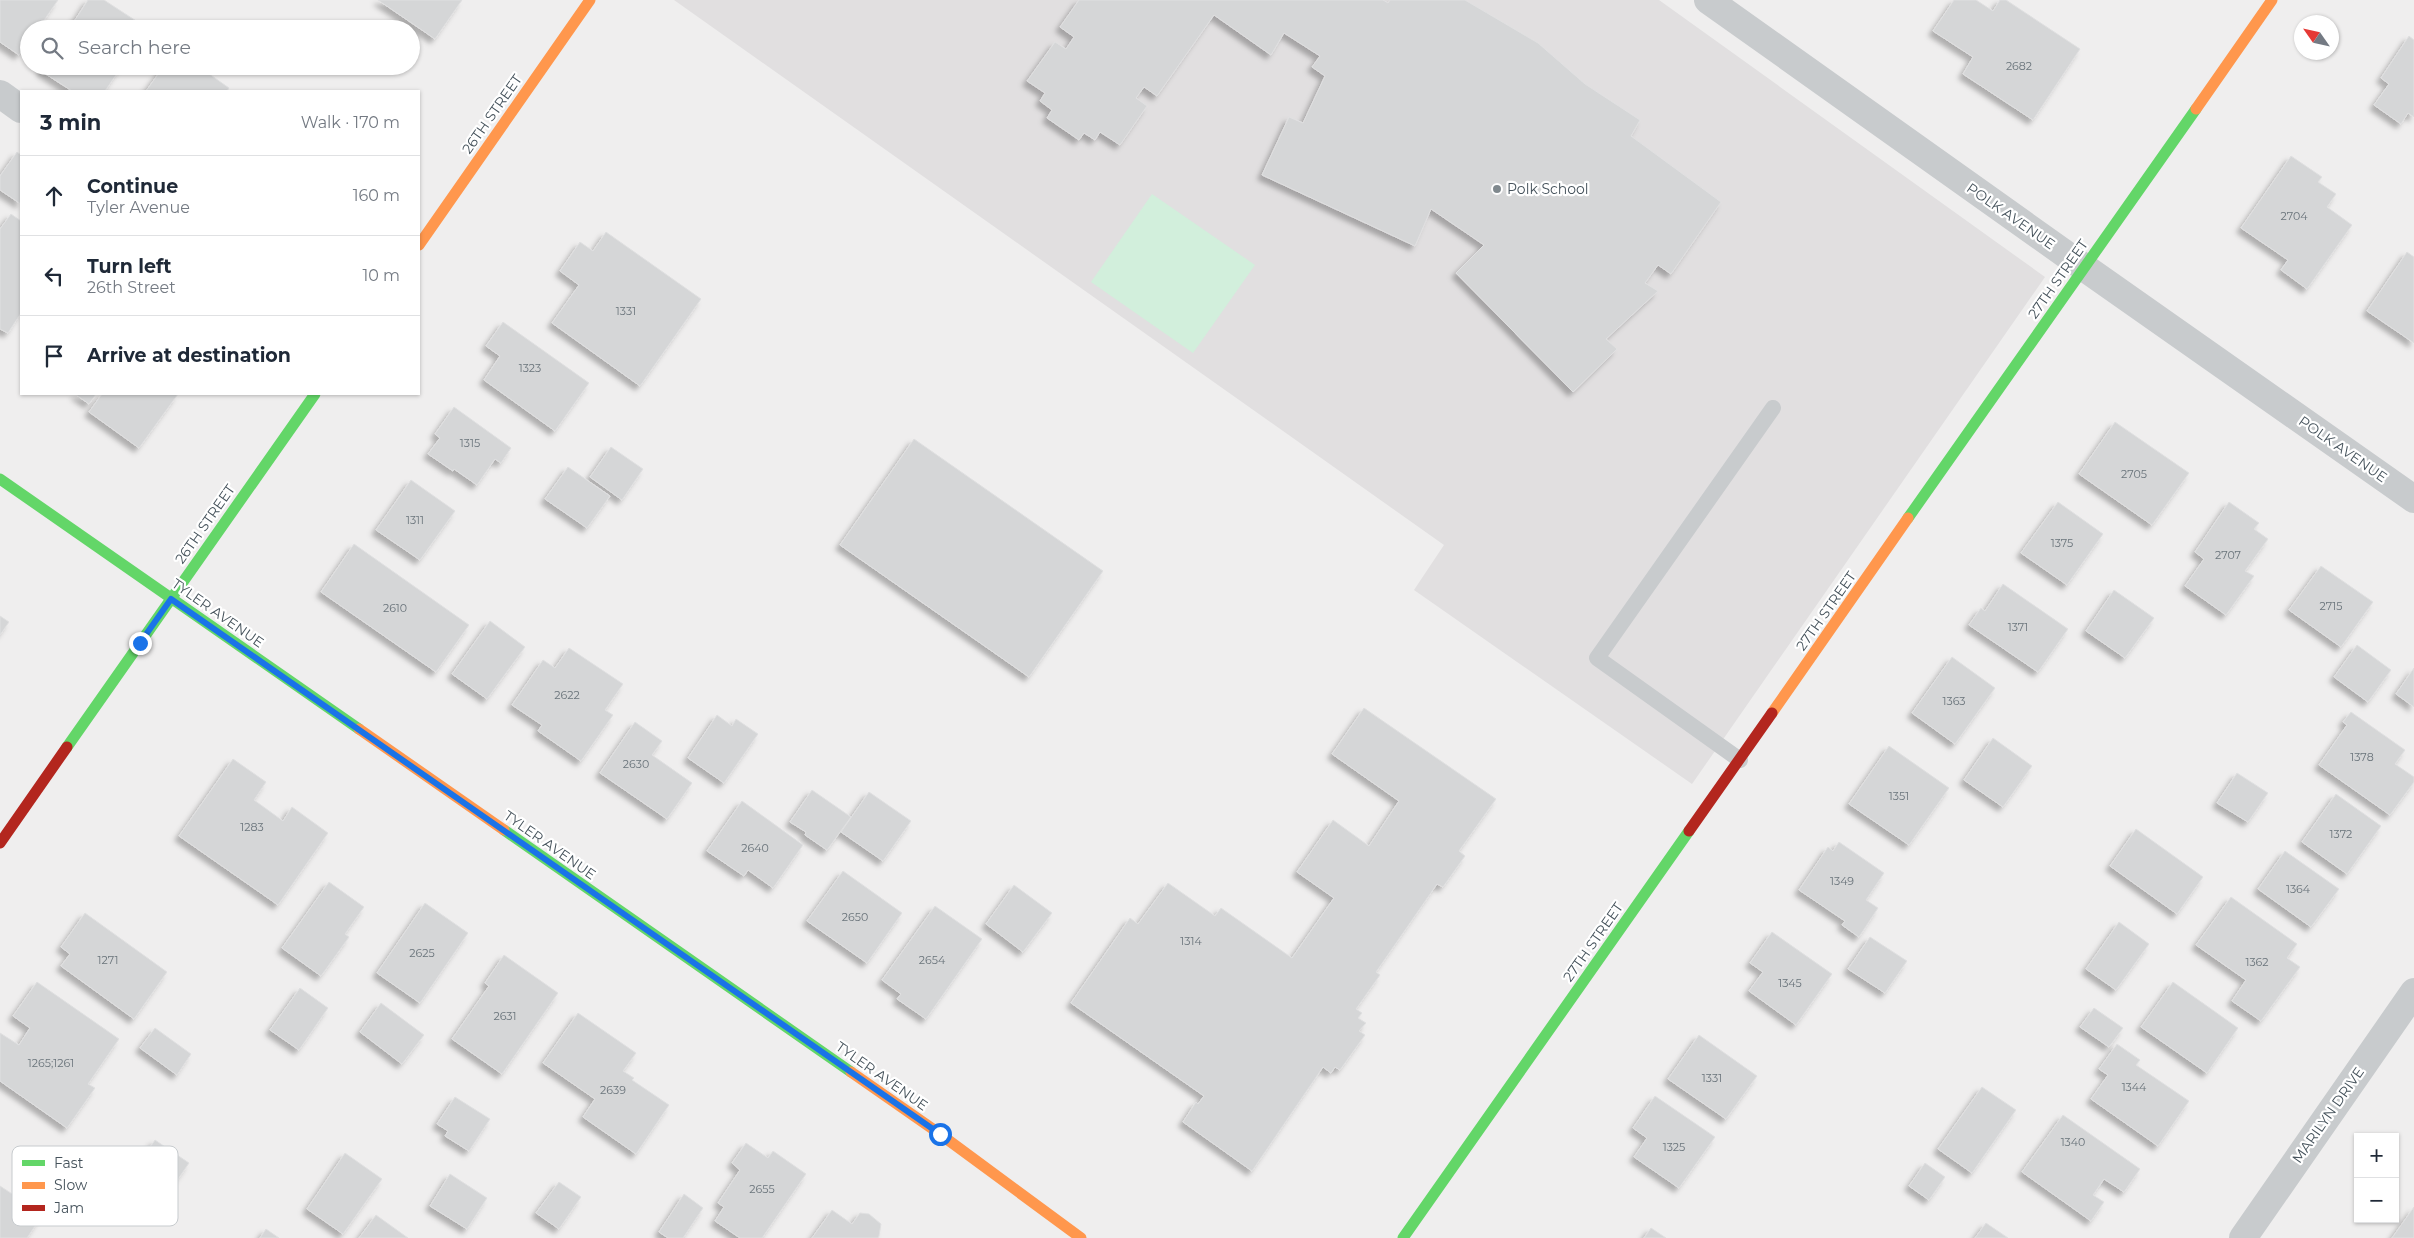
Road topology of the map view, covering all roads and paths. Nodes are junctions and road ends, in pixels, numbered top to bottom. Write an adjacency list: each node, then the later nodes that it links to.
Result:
1 (590, 0): 6 (street, 26TH STREET)
2 (1708, 0): 7 (street, POLK AVENUE)
3 (2272, 0): 7 (street, 27TH STREET)
4 (0, 94): 5 (street)
5 (20, 108)
6 (420, 244)
7 (2085, 268): 11 (street, POLK AVENUE); 13 (street, 27TH STREET)
8 (314, 395): 12 (street, 26TH STREET)
9 (1773, 408): 13 (lane)
10 (0, 479): 12 (street, TYLER AVENUE)
11 (2414, 499)
12 (171, 599): 14 (street, 26TH STREET); 16 (street, TYLER AVENUE)
13 (1740, 760): 17 (street, 27TH STREET)
14 (0, 844)
15 (2414, 992): 18 (street, MARILYN DRIVE)
16 (1081, 1238)
17 (1403, 1238)
18 (2243, 1238)

